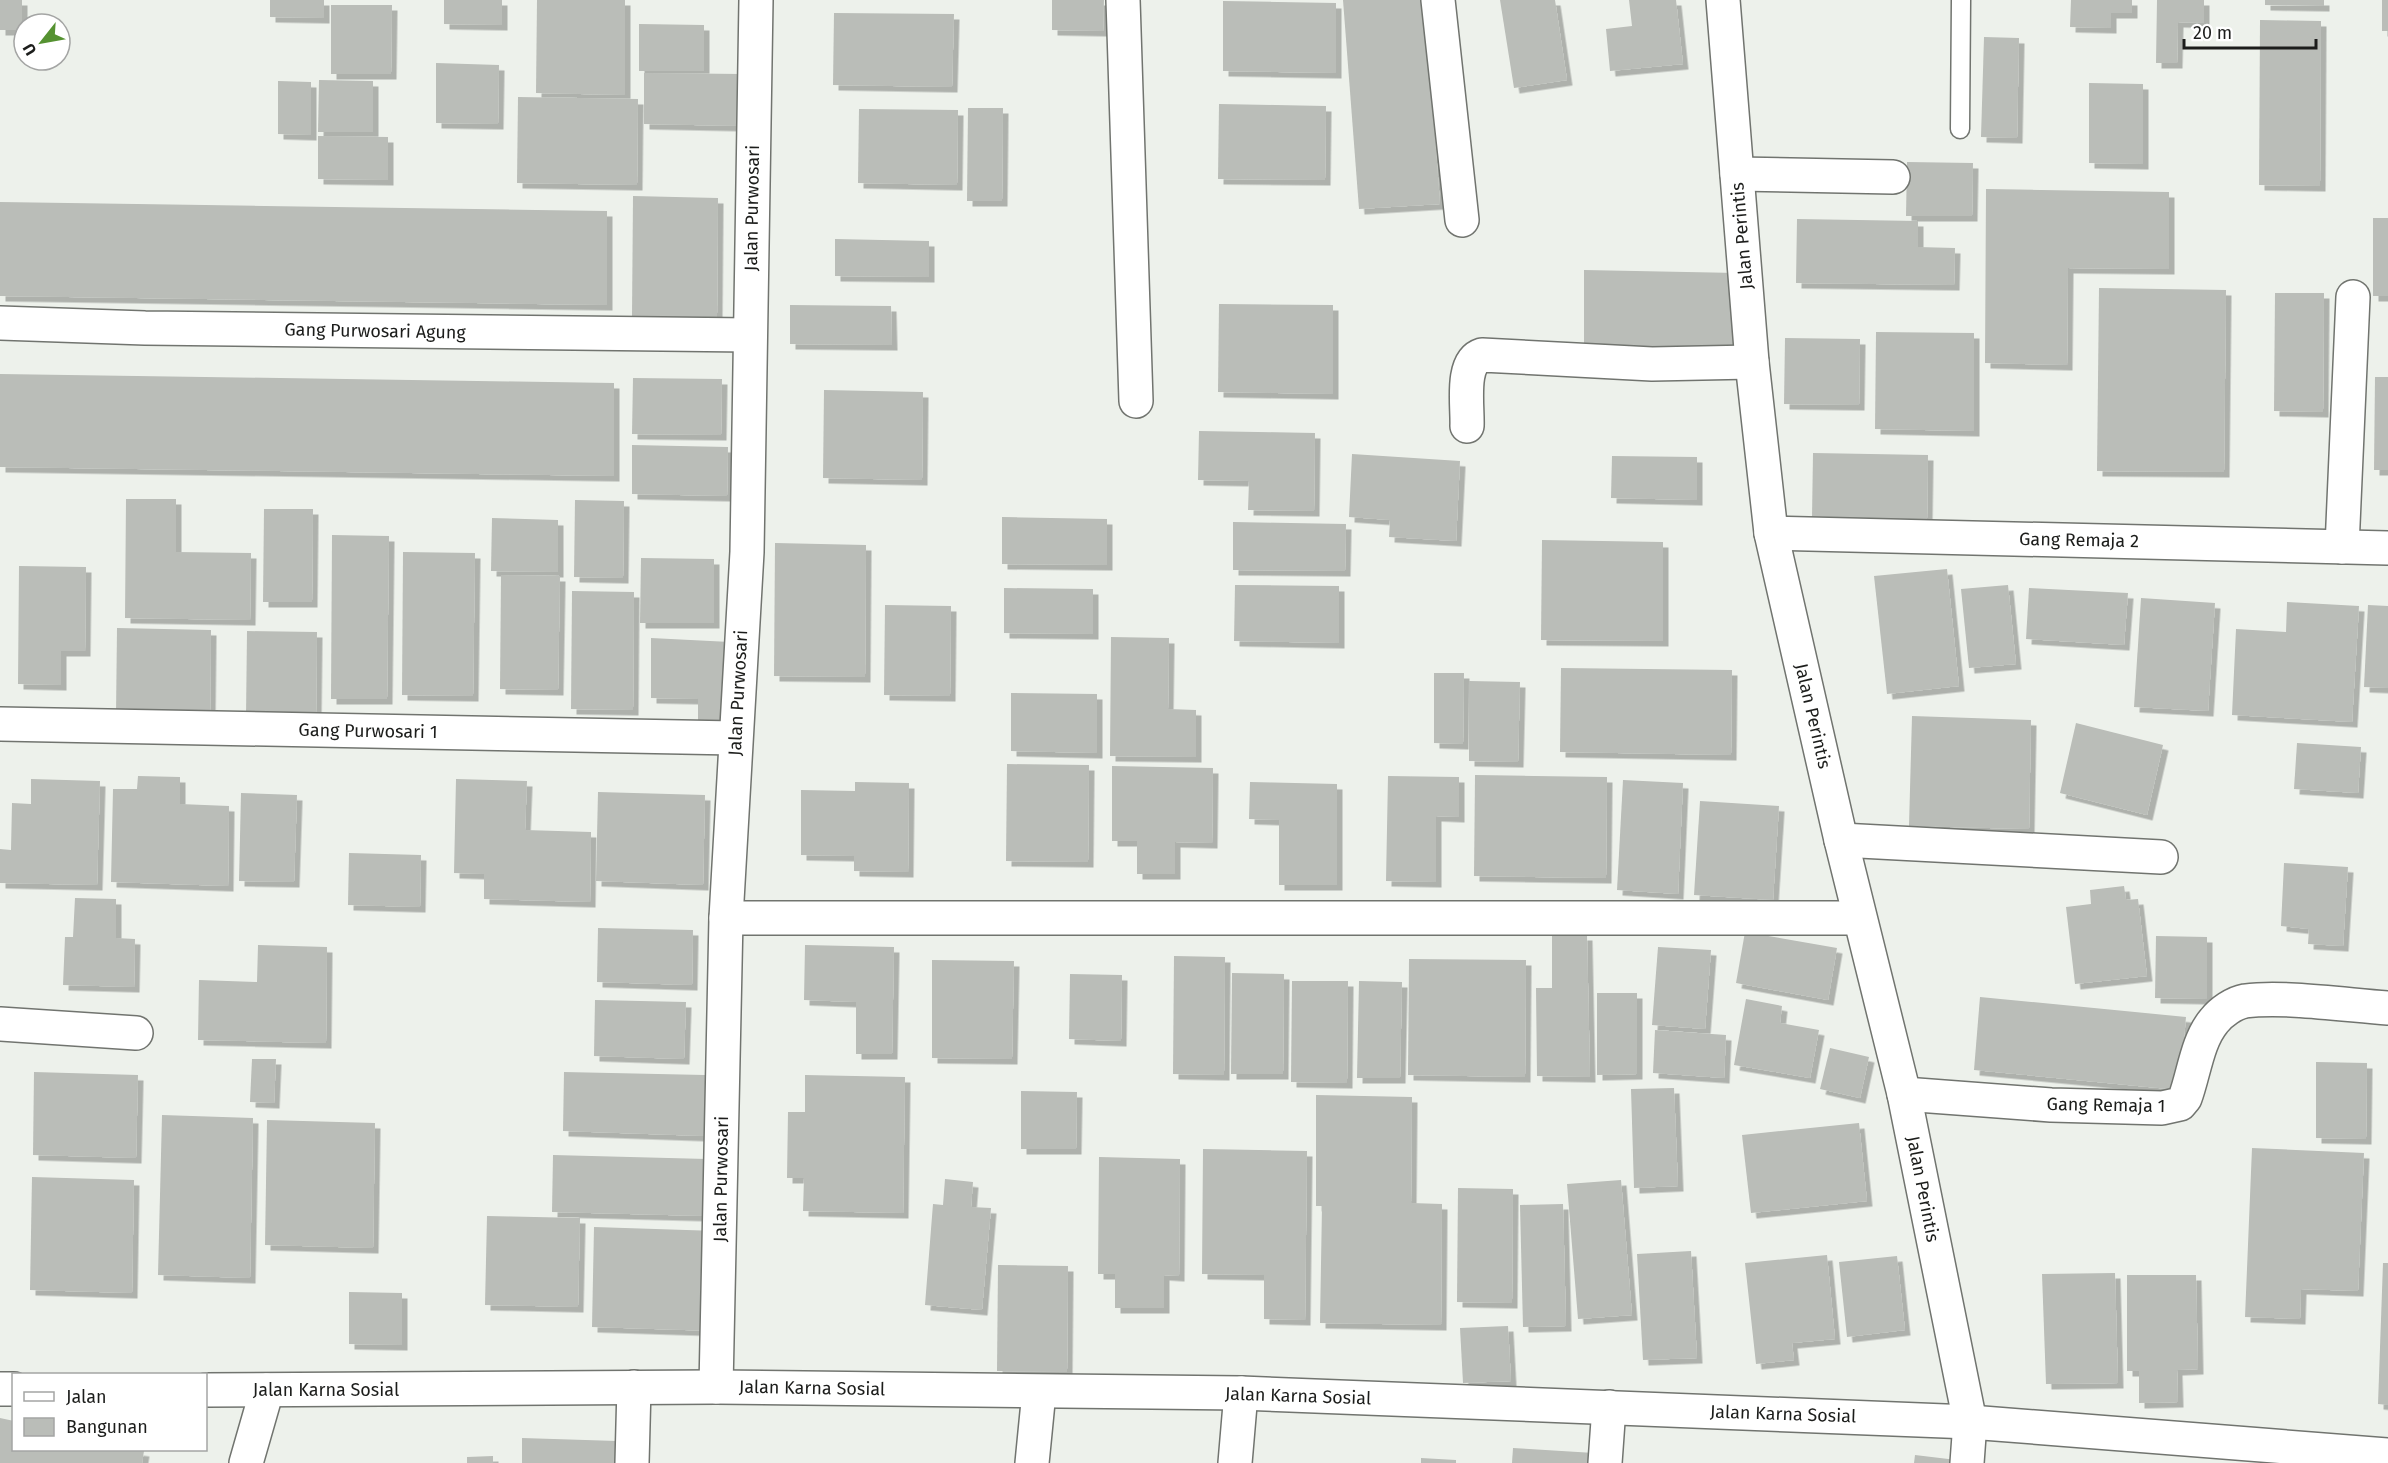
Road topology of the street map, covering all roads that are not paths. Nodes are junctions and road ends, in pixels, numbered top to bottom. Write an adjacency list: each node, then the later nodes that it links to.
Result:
1 (756, 0): 12 (street, Jalan Purwosari)
2 (1123, 0): 14 (street)
3 (1438, 0): 9 (street)
4 (1724, 0): 7 (street, Jalan Perintis)
5 (1961, 0): 6 (lane)
6 (1960, 129)
7 (1737, 174): 8 (street); 13 (street, Jalan Perintis)
8 (1893, 177)
9 (1462, 220)
10 (2353, 297): 17 (street)
11 (0, 323): 12 (street, Gang Purwosari Agung)
12 (750, 335): 20 (street, Jalan Purwosari)
13 (1752, 362): 15 (street); 16 (street, Jalan Perintis)
14 (1136, 401)
15 (1467, 426)
16 (1771, 533): 17 (street, Gang Remaja 2); 21 (street, Jalan Perintis)
17 (2342, 546): 18 (street, Gang Remaja 2)
18 (2388, 548)
19 (0, 724): 20 (street, Gang Purwosari 1)
20 (735, 738): 23 (street, Jalan Purwosari)
21 (1841, 840): 22 (street); 24 (street, Jalan Perintis)
22 (2161, 857)
23 (726, 918): 24 (street); 30 (street, Jalan Purwosari)
24 (1859, 918): 28 (street, Jalan Perintis)
25 (2388, 1008): 28 (street, Gang Remaja 1)
26 (0, 1024): 27 (street)
27 (136, 1033)
28 (1904, 1094): 36 (street, Jalan Perintis)
29 (634, 1387): 30 (street, Jalan Karna Sosial); 32 (street, Jalan Karna Sosial); 39 (street)
30 (716, 1387): 33 (street, Jalan Karna Sosial)
31 (207, 1390): 32 (street, Jalan Karna Sosial)
32 (267, 1390): 38 (street)
33 (1039, 1392): 34 (street, Jalan Karna Sosial); 40 (street)
34 (1241, 1393): 35 (street, Jalan Karna Sosial); 41 (street)
35 (1609, 1407): 36 (street, Jalan Karna Sosial); 42 (street)
36 (1970, 1422): 37 (street, Jalan Karna Sosial); 43 (street, Jalan Perintis)
37 (2388, 1455)
38 (246, 1463)
39 (632, 1463)
40 (1032, 1463)
41 (1235, 1463)
42 (1605, 1463)
43 (1967, 1463)

